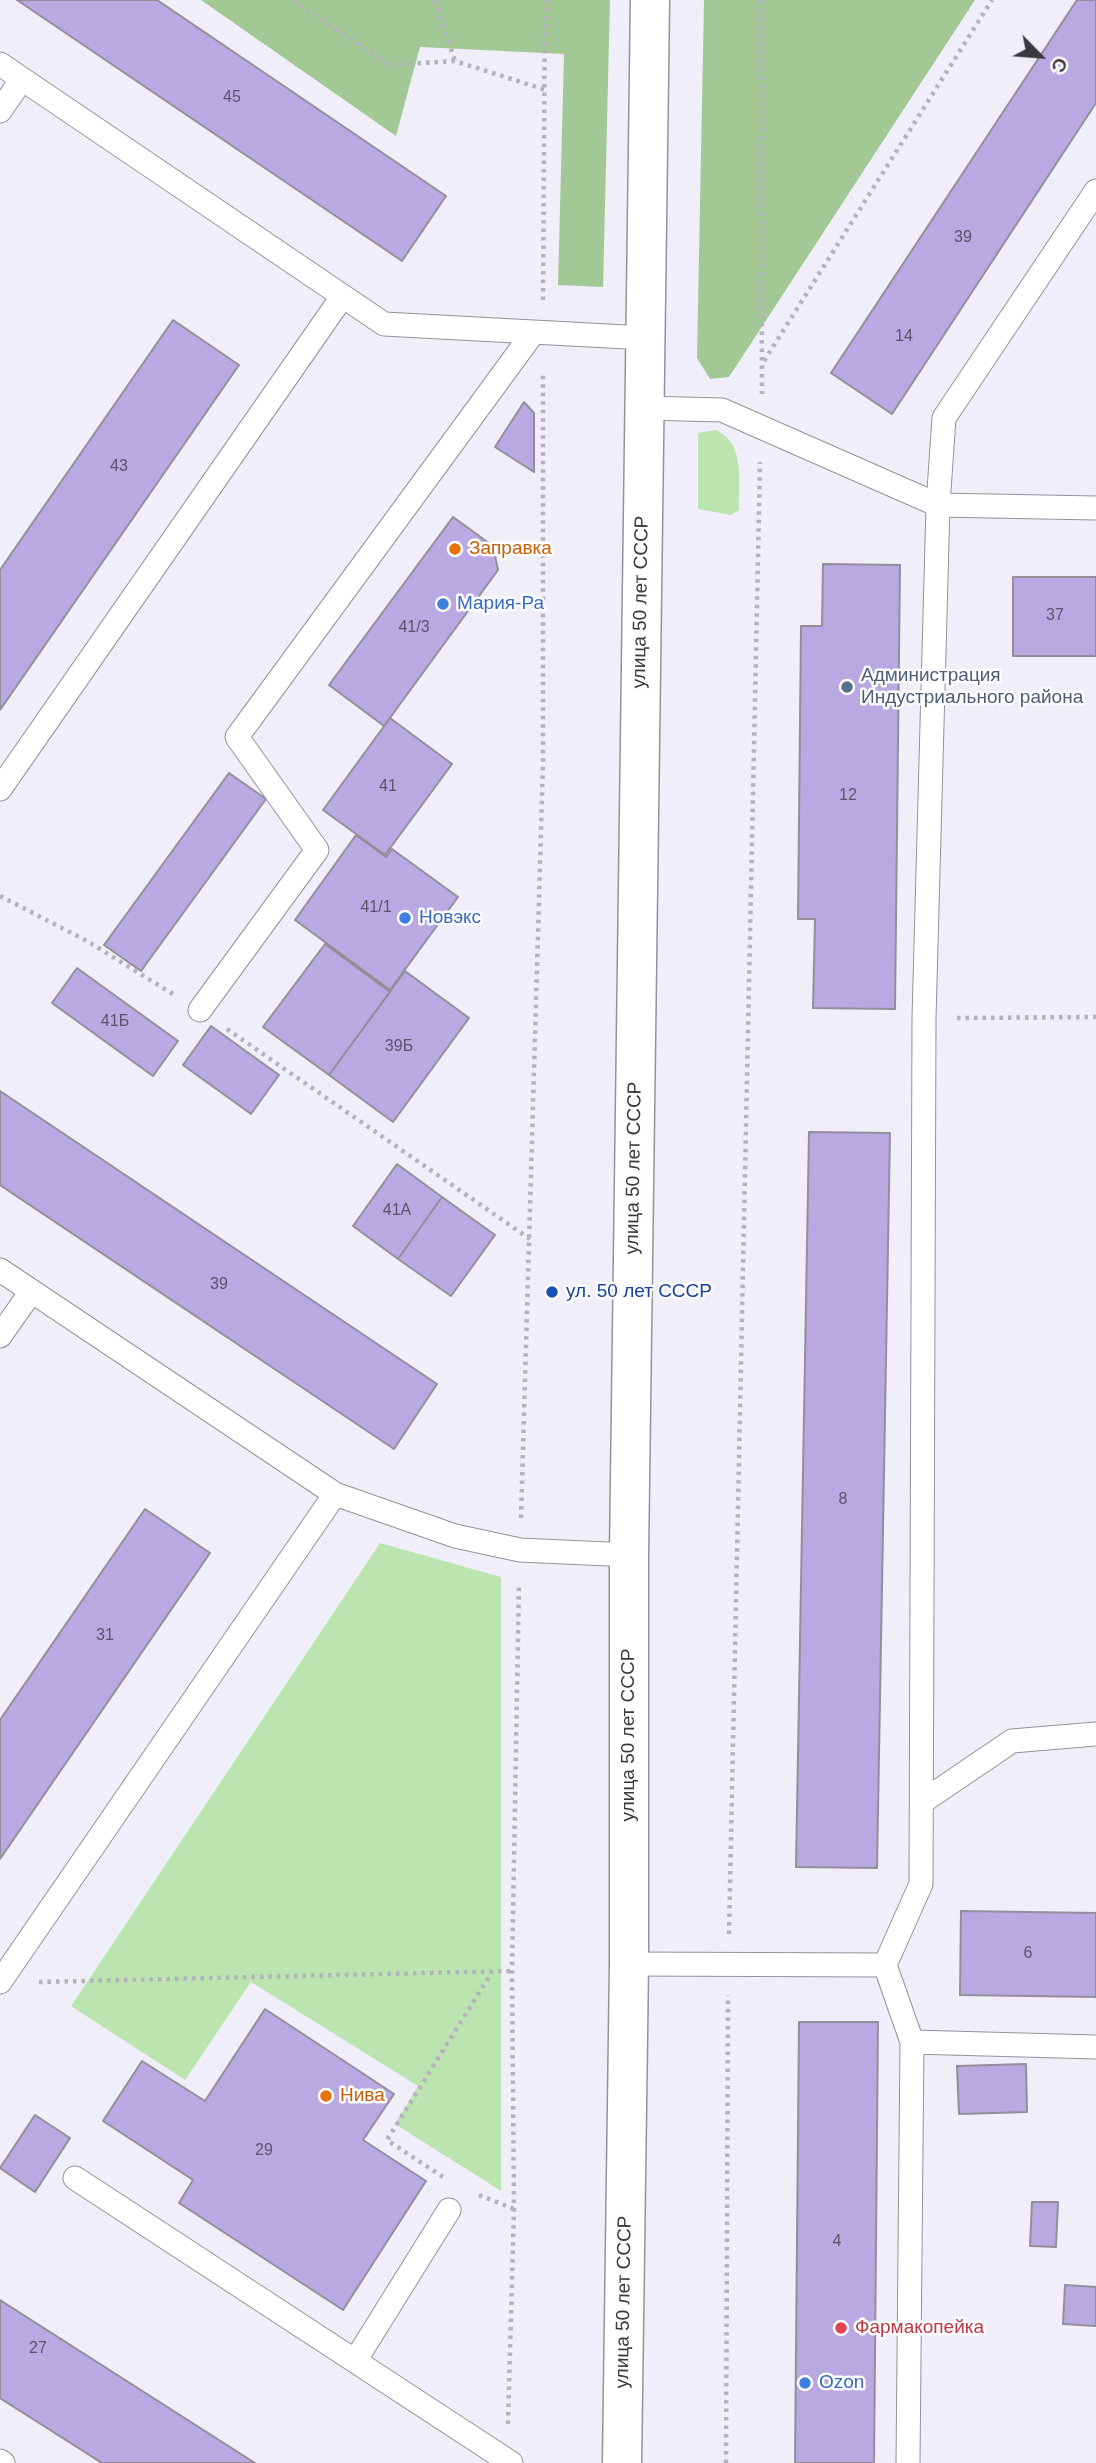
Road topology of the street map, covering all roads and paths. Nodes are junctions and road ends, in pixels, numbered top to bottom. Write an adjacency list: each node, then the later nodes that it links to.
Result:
1 (293, 0): 7 (path)
2 (435, 0): 7 (path)
3 (545, 0): 10 (path)
4 (649, 0): 15 (street, улица 50 лет СССР)
5 (761, 0): 16 (path)
6 (992, 0): 16 (path)
7 (455, 61): 10 (path)
8 (0, 64): 9 (lane)
9 (22, 79): 11 (lane); 13 (lane)
10 (546, 90): 14 (path)
11 (0, 111)
12 (1096, 191): 19 (lane)
13 (342, 297): 14 (lane); 21 (lane)
14 (538, 333): 15 (lane); 23 (lane); 26 (path)
15 (645, 338): 17 (street, улица 50 лет СССР)
16 (763, 362): 18 (path)
17 (644, 408): 18 (lane); 32 (street, улица 50 лет СССР)
18 (761, 429): 19 (lane); 36 (path)
19 (937, 505): 20 (lane); 25 (lane)
20 (1096, 508)
21 (0, 789)
22 (0, 896): 23 (path)
23 (201, 1010): 26 (path)
24 (1096, 1017): 25 (path)
25 (923, 1018): 34 (lane)
26 (530, 1240): 31 (path)
27 (0, 1270): 28 (lane)
28 (31, 1292): 29 (lane); 30 (lane)
29 (0, 1336)
30 (335, 1494): 31 (lane); 40 (lane)
31 (520, 1549): 32 (lane); 38 (path)
32 (629, 1555): 35 (street, улица 50 лет СССР)
33 (1096, 1734): 34 (lane)
34 (922, 1802): 37 (lane)
35 (629, 1964): 36 (lane); 51 (street, улица 50 лет СССР)
36 (729, 1964): 37 (lane); 52 (path)
37 (885, 1965): 42 (lane)
38 (512, 1971): 39 (path); 47 (path)
39 (492, 1972): 41 (path); 45 (path)
40 (0, 1982)
41 (27, 1982)
42 (912, 2042): 43 (lane); 53 (lane)
43 (1096, 2047)
44 (75, 2178): 49 (lane)
45 (450, 2182)
46 (471, 2193): 47 (path)
47 (514, 2209): 50 (path)
48 (449, 2210): 49 (lane)
49 (355, 2361): 50 (lane)
50 (509, 2462)
51 (622, 2463)
52 (726, 2463)
53 (908, 2463)

